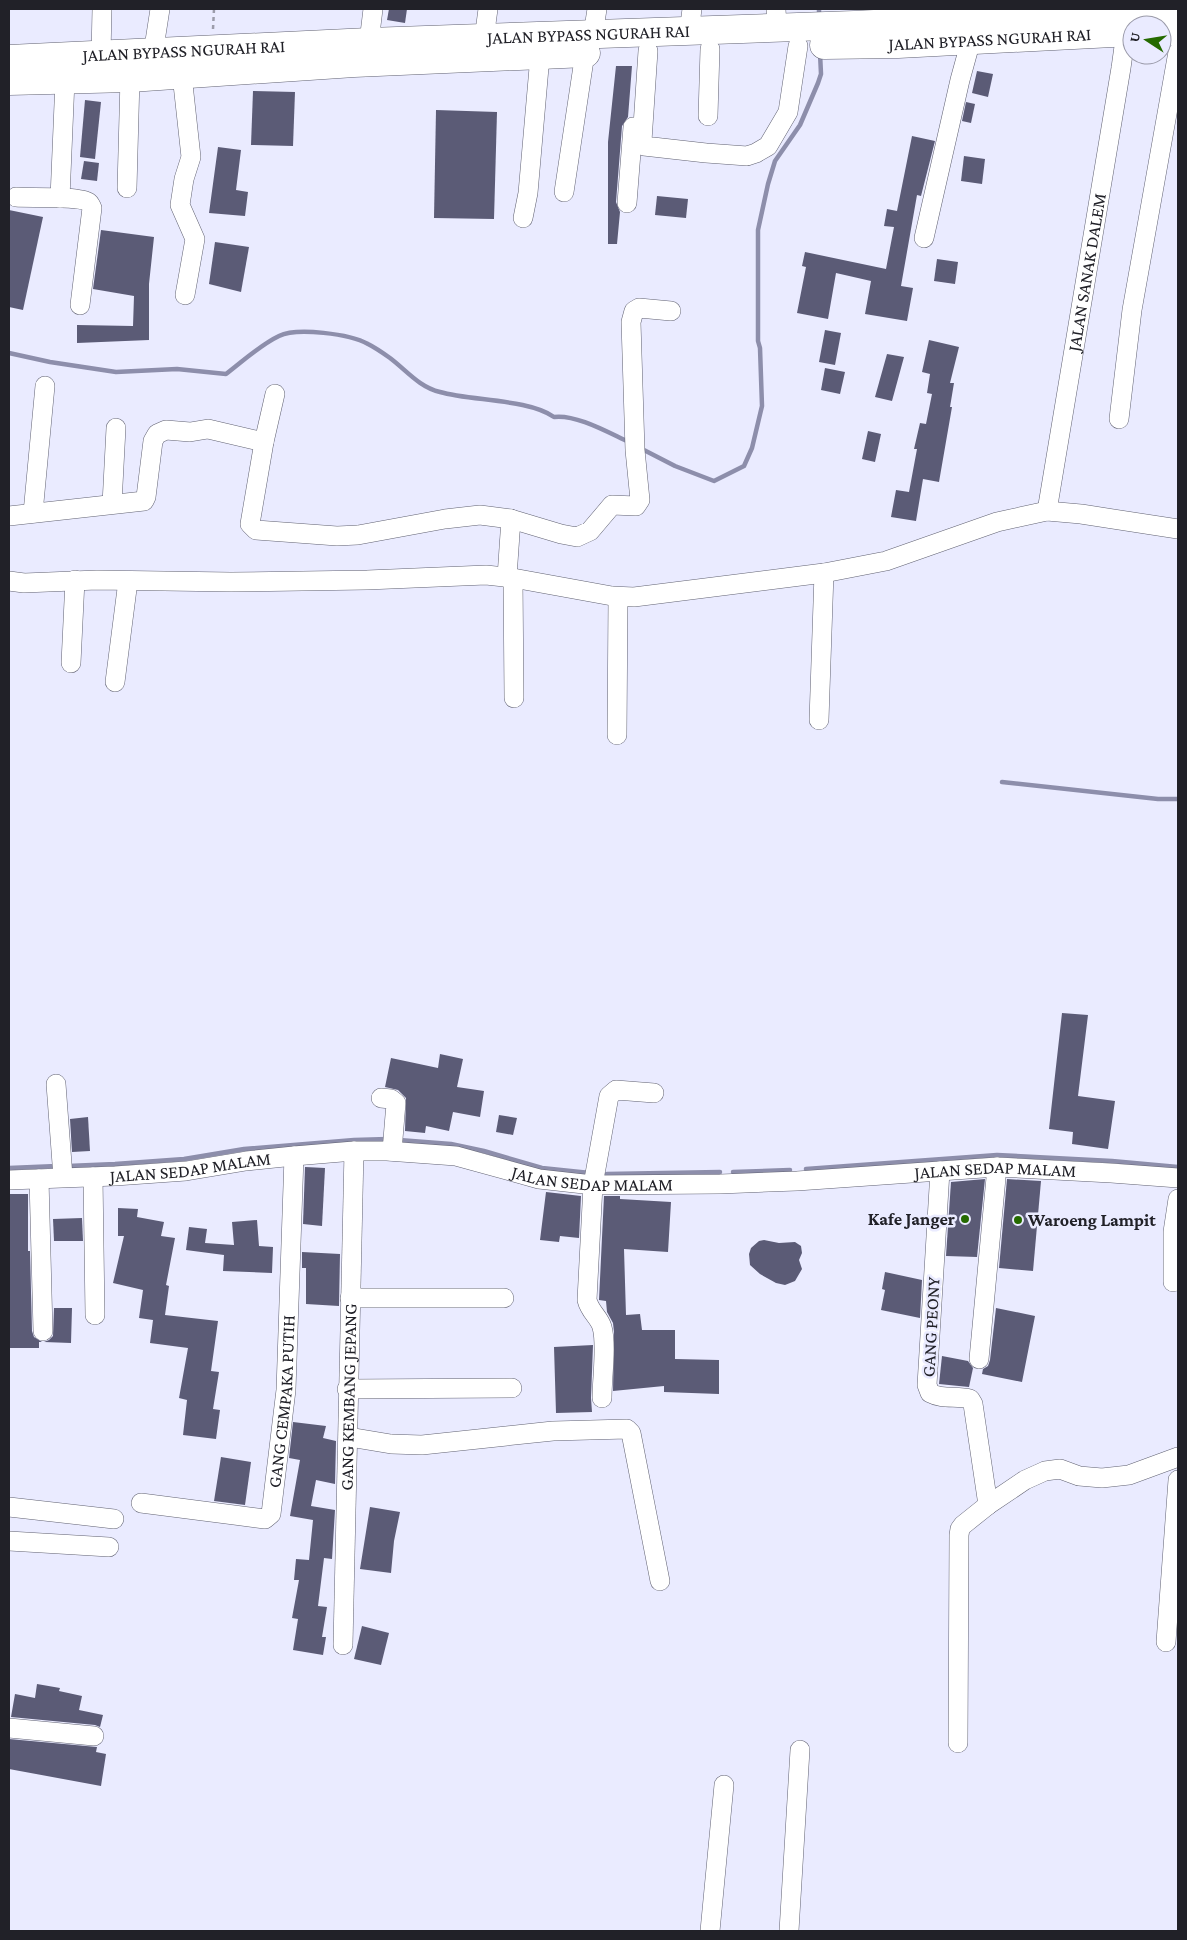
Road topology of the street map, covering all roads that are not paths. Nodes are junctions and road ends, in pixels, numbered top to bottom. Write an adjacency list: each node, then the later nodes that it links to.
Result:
1 (102, 9): 21 (street)
2 (160, 9): 20 (street)
3 (373, 9): 16 (street)
4 (488, 9): 15 (street)
5 (1168, 9): 6 (highway, JALAN BYPASS NGURAH RAI)
6 (1028, 12): 10 (highway, JALAN BYPASS NGURAH RAI)
7 (928, 15): 10 (highway, JALAN BYPASS NGURAH RAI); 13 (highway, JALAN BYPASS NGURAH RAI)
8 (777, 19): 9 (highway, JALAN BYPASS NGURAH RAI); 14 (highway, JALAN BYPASS NGURAH RAI)
9 (691, 20): 11 (highway, JALAN BYPASS NGURAH RAI)
10 (963, 27): 12 (highway, JALAN BYPASS NGURAH RAI); 13 (highway, JALAN BYPASS NGURAH RAI); 36 (street)
11 (592, 32): 15 (highway, JALAN BYPASS NGURAH RAI); 18 (highway, JALAN BYPASS NGURAH RAI); 22 (highway, JALAN BYPASS NGURAH RAI); 31 (street)
12 (1122, 32)
13 (896, 33): 14 (highway, JALAN BYPASS NGURAH RAI)
14 (804, 39): 17 (highway, JALAN BYPASS NGURAH RAI); 18 (street)
15 (484, 40): 16 (highway, JALAN BYPASS NGURAH RAI)
16 (369, 42): 20 (highway, JALAN BYPASS NGURAH RAI)
17 (710, 49): 18 (highway, JALAN BYPASS NGURAH RAI); 29 (street)
18 (643, 51): 34 (street)
19 (1178, 52): 42 (street)
20 (153, 54): 21 (highway, JALAN BYPASS NGURAH RAI)
21 (101, 55): 23 (highway, JALAN BYPASS NGURAH RAI)
22 (540, 56): 25 (highway, JALAN BYPASS NGURAH RAI); 35 (street)
23 (9, 59)
24 (1123, 65): 46 (street, JALAN SANAK DALEM)
25 (182, 75): 26 (highway, JALAN BYPASS NGURAH RAI); 37 (street)
26 (130, 78): 27 (highway, JALAN BYPASS NGURAH RAI); 30 (street)
27 (65, 80): 28 (highway, JALAN BYPASS NGURAH RAI); 33 (street)
28 (9, 81)
29 (708, 116)
30 (127, 188)
31 (564, 192)
32 (16, 197): 33 (street)
33 (60, 198): 38 (street)
34 (627, 203)
35 (523, 218)
36 (924, 238)
37 (185, 295)
38 (80, 305)
39 (671, 311): 49 (street)
40 (45, 386): 47 (street)
41 (275, 394): 44 (street)
42 (1119, 419)
43 (116, 428): 45 (street)
44 (264, 442): 45 (street); 49 (street)
45 (112, 504): 47 (street)
46 (1046, 511): 50 (street); 51 (street)
47 (33, 513): 48 (street)
48 (9, 516)
49 (512, 519): 52 (street)
50 (1178, 529)
51 (824, 573): 56 (street); 60 (street)
52 (510, 578): 54 (street); 56 (street); 59 (street)
53 (75, 580): 54 (street); 55 (street); 57 (street)
54 (128, 581): 58 (street)
55 (9, 582)
56 (618, 597): 61 (street)
57 (71, 663)
58 (115, 682)
59 (514, 698)
60 (819, 720)
61 (617, 735)
62 (56, 1084): 68 (street)
63 (654, 1093): 71 (street)
64 (381, 1098): 65 (street)
65 (393, 1142): 66 (street, JALAN SEDAP MALAM); 71 (street, JALAN SEDAP MALAM)
66 (354, 1151): 67 (street, JALAN SEDAP MALAM); 78 (street, GANG KEMBANG JEPANG)
67 (294, 1156): 72 (street, JALAN SEDAP MALAM); 89 (street, GANG CEMPAKA PUTIH)
68 (63, 1166): 72 (street, JALAN SEDAP MALAM); 74 (street, JALAN SEDAP MALAM)
69 (997, 1167): 70 (street, JALAN SEDAP MALAM); 73 (street, JALAN SEDAP MALAM); 82 (street)
70 (940, 1171): 71 (street, JALAN SEDAP MALAM); 90 (street, GANG PEONY)
71 (594, 1175): 85 (street)
72 (92, 1176): 80 (street)
73 (1178, 1178)
74 (39, 1179): 75 (street, JALAN SEDAP MALAM); 81 (street)
75 (9, 1180)
76 (1178, 1199): 77 (street)
77 (1173, 1282)
78 (350, 1298): 79 (street); 84 (street, GANG KEMBANG JEPANG)
79 (504, 1298)
80 (95, 1315)
81 (43, 1332)
82 (979, 1359)
83 (512, 1388): 84 (street)
84 (348, 1389): 86 (street, GANG KEMBANG JEPANG)
85 (602, 1398)
86 (348, 1437): 95 (street); 97 (street, GANG KEMBANG JEPANG)
87 (1178, 1457): 90 (street)
88 (1178, 1480): 96 (street)
89 (140, 1503)
90 (988, 1504): 100 (street)
91 (9, 1507): 92 (street)
92 (114, 1519)
93 (9, 1541): 94 (street)
94 (110, 1547)
95 (660, 1581)
96 (1166, 1642)
97 (343, 1644)
98 (9, 1728): 99 (street)
99 (94, 1736)
100 (958, 1743)
101 (800, 1750): 104 (street)
102 (724, 1785): 103 (street)
103 (710, 1931)
104 (789, 1931)

